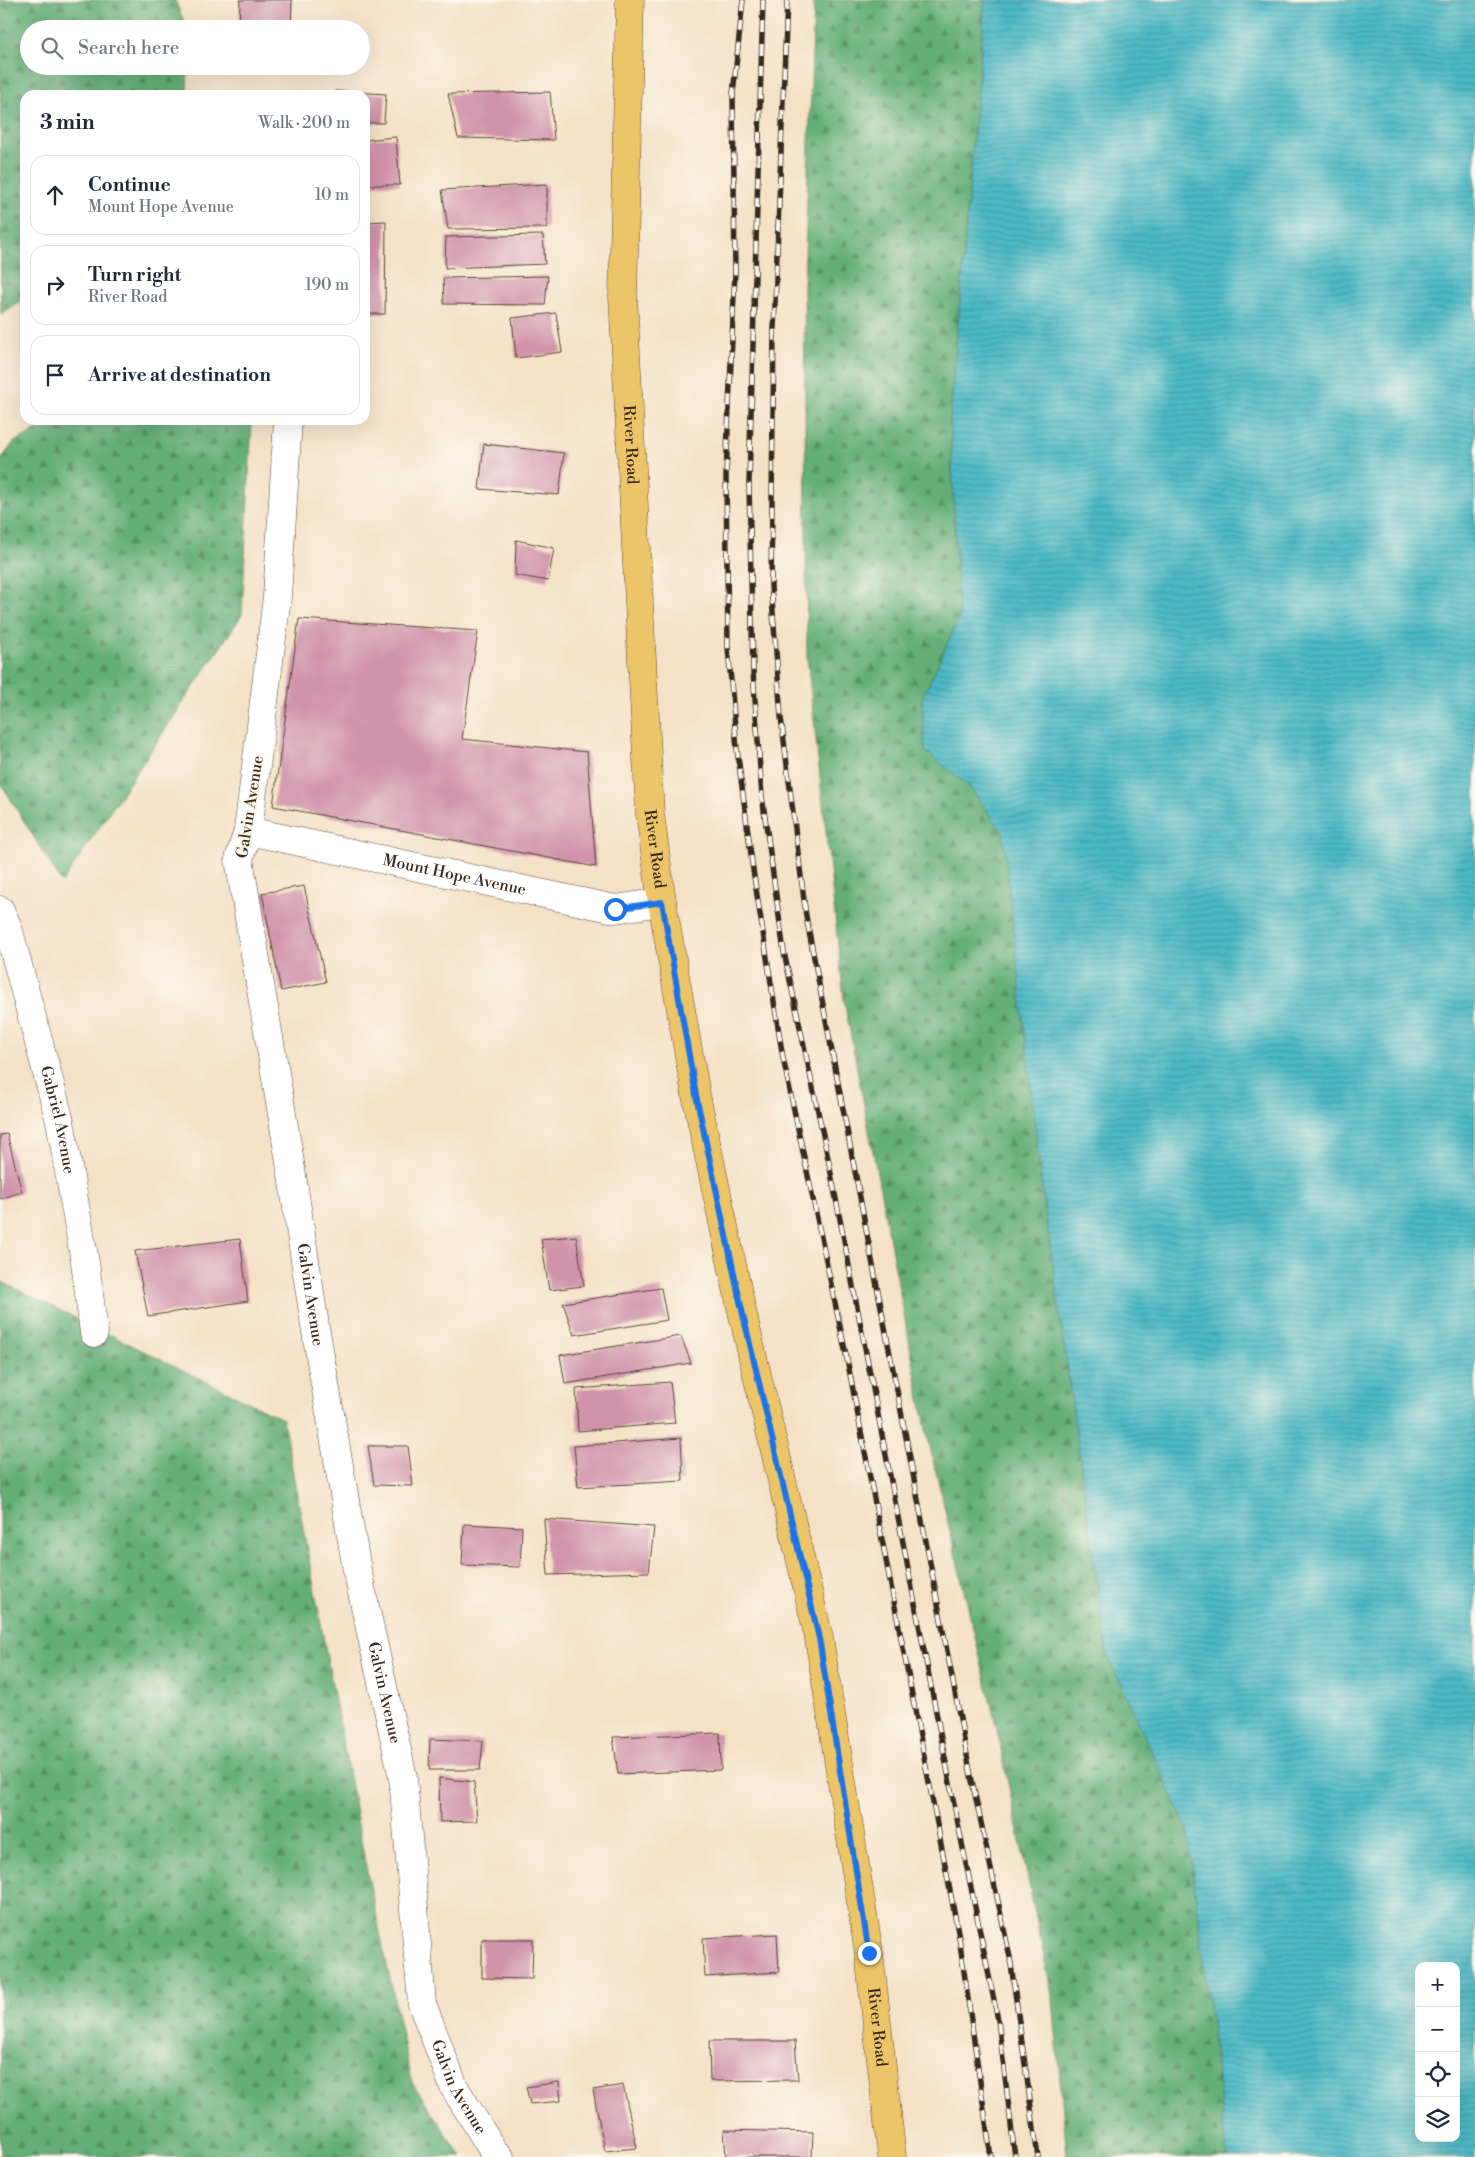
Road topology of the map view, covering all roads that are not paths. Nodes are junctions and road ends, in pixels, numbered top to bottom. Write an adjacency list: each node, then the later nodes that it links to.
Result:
1 (630, 0): 4 (main road, River Road)
2 (288, 425): 3 (street, Galvin Avenue)
3 (248, 832): 4 (street, Mount Hope Avenue); 7 (street, Galvin Avenue)
4 (662, 902): 8 (main road, River Road)
5 (0, 910): 6 (street, Gabriel Avenue)
6 (94, 1333)
7 (497, 2154)
8 (892, 2157)

